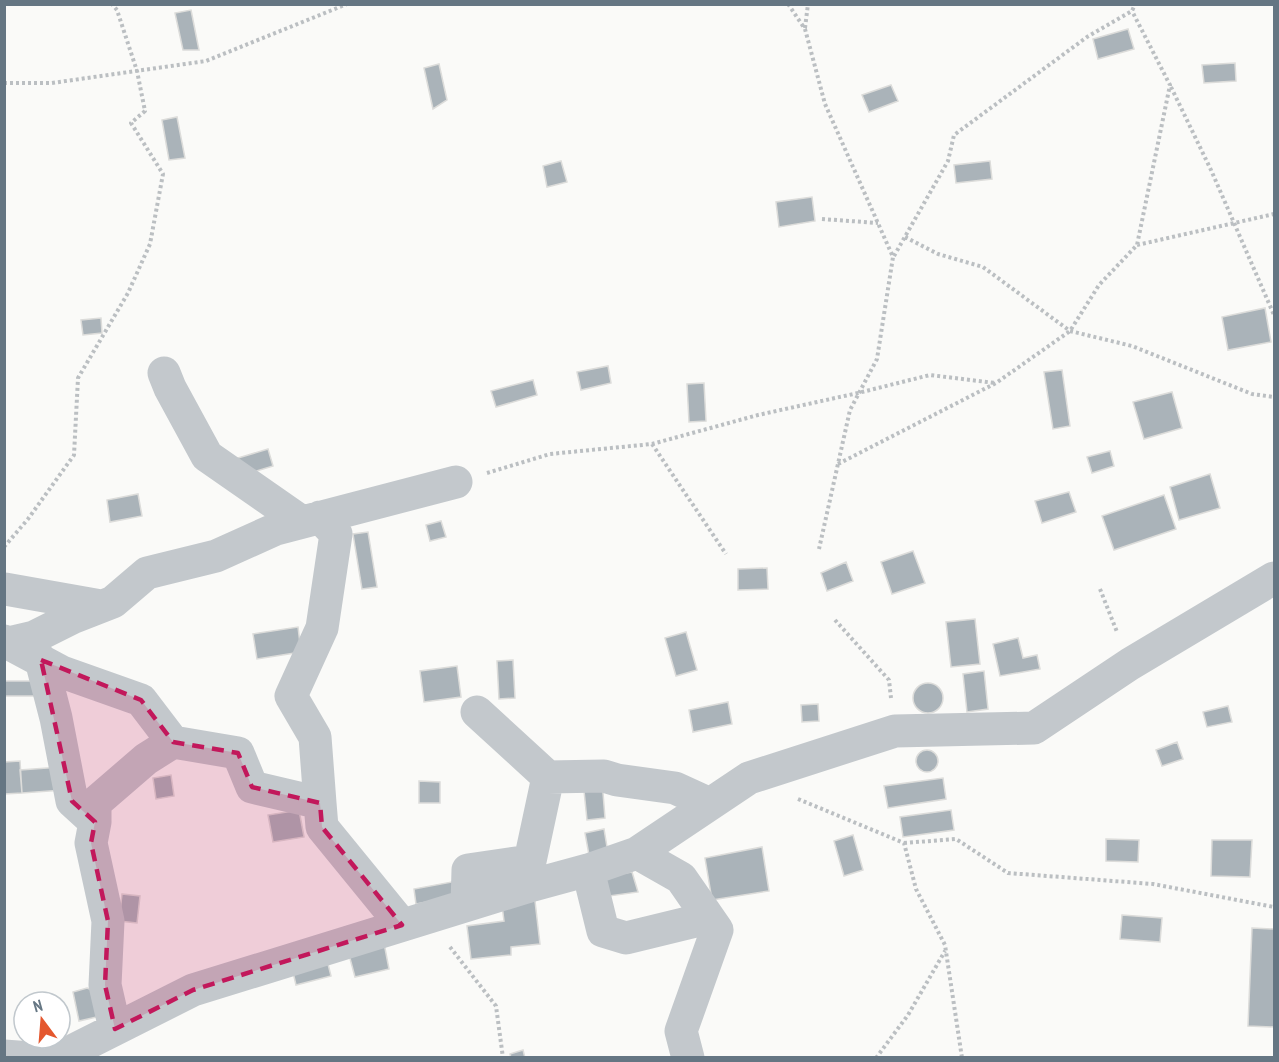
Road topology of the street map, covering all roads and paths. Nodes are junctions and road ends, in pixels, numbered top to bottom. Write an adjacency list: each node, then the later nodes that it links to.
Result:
1 (112, 4): 8 (path)
2 (347, 4): 8 (path)
3 (788, 4): 7 (path)
4 (808, 4): 7 (path)
5 (1135, 4): 6 (path)
6 (1132, 10): 10 (path); 15 (path)
7 (805, 29): 14 (path)
8 (137, 71): 9 (path); 28 (path)
9 (4, 83)
10 (1170, 85): 13 (path); 16 (path)
11 (1275, 214): 13 (path)
12 (822, 219): 14 (path)
13 (1232, 222): 16 (path); 18 (path)
14 (878, 223): 17 (path)
15 (905, 237): 17 (path); 19 (path)
16 (1137, 245): 19 (path)
17 (893, 257): 22 (path)
18 (1275, 315)
19 (1070, 332): 21 (path); 23 (path)
20 (165, 373): 27 (street)
21 (996, 383): 22 (path); 25 (path)
22 (858, 393): 24 (path); 25 (path)
23 (1275, 397)
24 (652, 444): 26 (path); 30 (path)
25 (838, 464): 29 (path)
26 (456, 482): 27 (street)
27 (311, 519): 34 (street); 44 (street)
28 (4, 547)
29 (819, 549)
30 (726, 554)
31 (1275, 578): 38 (street)
32 (5, 589): 34 (street)
33 (1100, 589): 38 (path)
34 (101, 606): 36 (street)
35 (836, 620): 40 (path)
36 (6, 643): 37 (street)
37 (40, 660): 41 (street); 46 (street)
38 (1130, 663): 40 (street)
39 (477, 712): 42 (street)
40 (895, 731): 43 (street)
41 (173, 742): 44 (street); 46 (street)
42 (548, 777): 45 (street); 50 (street)
43 (749, 778): 45 (street); 47 (path)
44 (320, 803): 53 (street)
45 (710, 804): 48 (street)
46 (94, 822): 55 (street)
47 (904, 843): 51 (path); 54 (path)
48 (637, 853): 49 (street); 52 (street)
49 (588, 870): 50 (street); 52 (street)
50 (467, 905): 53 (street)
51 (1275, 907)
52 (708, 918): 60 (street)
53 (415, 922): 55 (street); 59 (path)
54 (946, 950): 61 (path); 62 (path)
55 (115, 1029): 58 (street)
56 (4, 1056): 57 (street)
57 (31, 1058)
58 (58, 1058)
59 (502, 1058)
60 (688, 1058)
61 (876, 1058)
62 (962, 1058)

